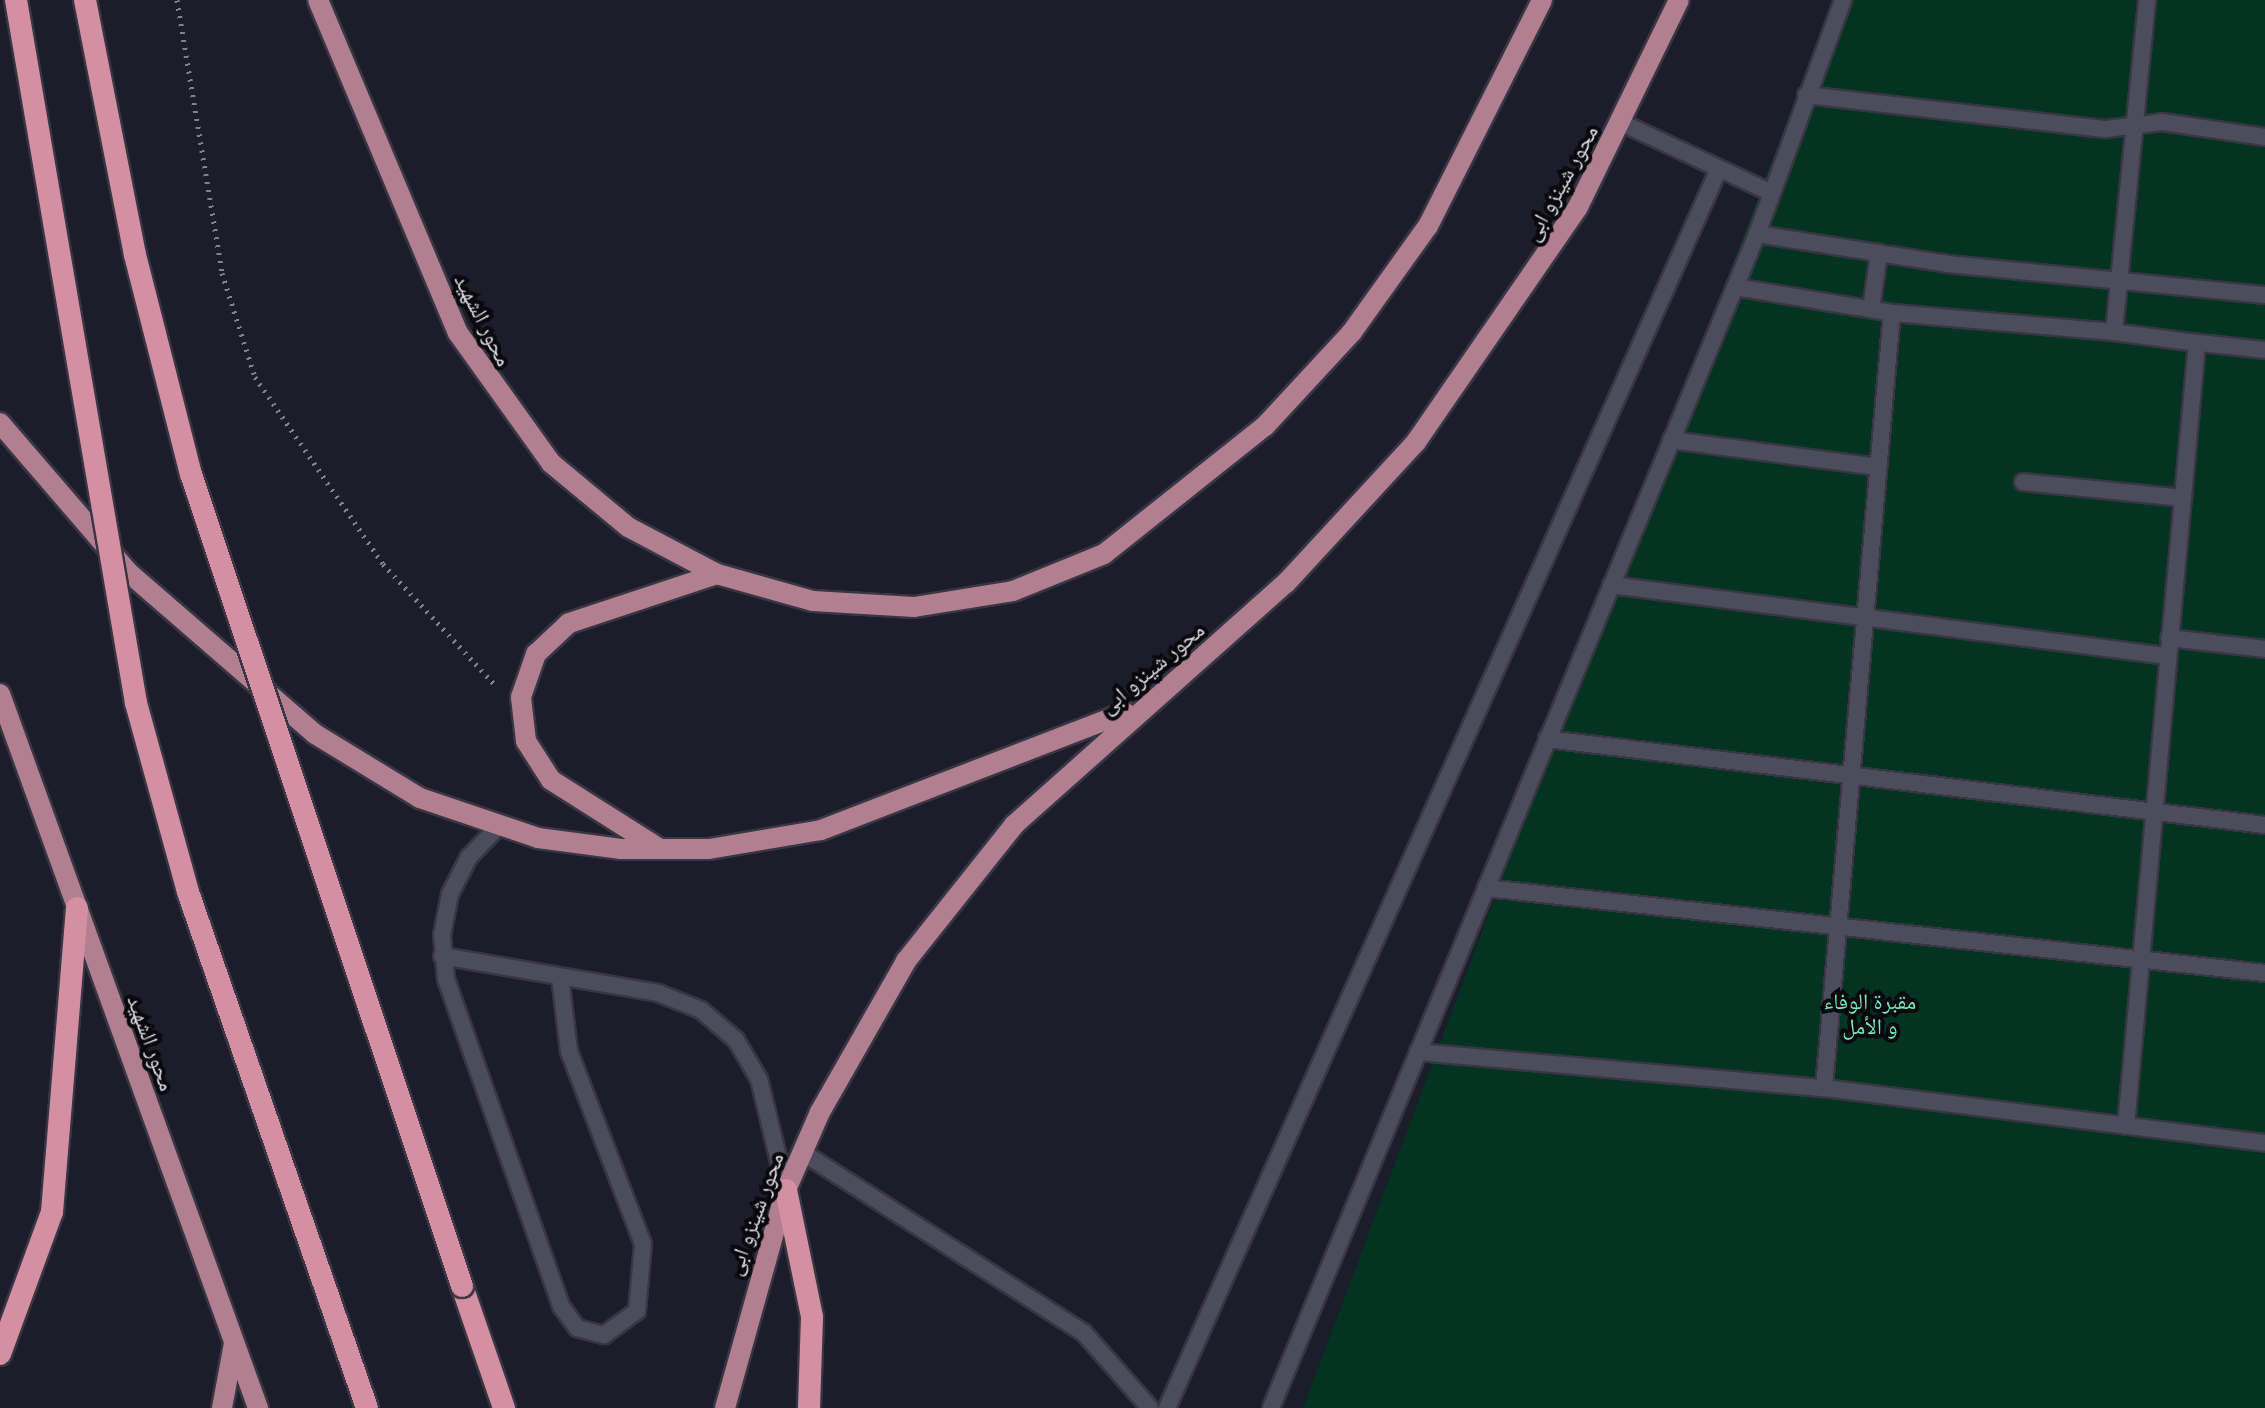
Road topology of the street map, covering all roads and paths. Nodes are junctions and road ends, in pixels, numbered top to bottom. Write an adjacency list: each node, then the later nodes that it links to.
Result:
1 (16, 0): 62 (highway, bridge)
2 (85, 0): 63 (highway, bridge)
3 (177, 0): 37 (path)
4 (318, 0): 30 (main road, محور الشهيد)
5 (1542, 0): 30 (main road)
6 (1679, 0): 10 (main road, محور شينزو ابى)
7 (1843, 0): 9 (lane)
8 (2147, 0): 11 (lane)
9 (1806, 95): 11 (lane); 14 (lane)
10 (1622, 123): 13 (lane); 38 (main road, محور شينزو ابى)
11 (2133, 124): 12 (lane); 17 (lane)
12 (2265, 137)
13 (1719, 169): 14 (lane); 67 (lane)
14 (1769, 192): 15 (lane)
15 (1757, 234): 16 (lane); 18 (lane)
16 (1879, 253): 17 (lane); 20 (lane)
17 (2121, 275): 19 (lane); 22 (lane)
18 (1735, 287): 20 (lane); 26 (lane)
19 (2265, 295)
20 (1871, 309): 21 (lane)
21 (1892, 313): 22 (lane); 27 (lane)
22 (2114, 332): 23 (lane)
23 (2191, 342): 24 (lane); 29 (lane)
24 (2265, 350)
25 (0, 423): 43 (main road)
26 (1671, 440): 27 (lane); 31 (lane)
27 (1878, 467): 32 (lane)
28 (2023, 482): 29 (lane)
29 (2183, 498): 33 (lane)
30 (717, 574): 37 (main road)
31 (1611, 585): 32 (lane); 39 (lane)
32 (1863, 619): 35 (lane); 40 (lane)
33 (2169, 638): 34 (lane); 35 (lane)
34 (2265, 649)
35 (2167, 656): 41 (lane)
36 (0, 694): 46 (main road, محور الشهيد)
37 (521, 697): 44 (main road)
38 (1142, 706): 44 (main road); 56 (main road, محور شينزو ابى)
39 (1547, 739): 40 (lane); 45 (lane)
40 (1849, 770): 41 (lane); 47 (lane)
41 (2157, 812): 42 (lane); 49 (lane)
42 (2265, 825)
43 (498, 827): 44 (main road); 48 (lane)
44 (662, 850)
45 (1486, 888): 47 (lane); 52 (lane)
46 (77, 908): 58 (main road, محور الشهيد); 59 (highway)
47 (1837, 922): 49 (lane); 53 (lane)
48 (442, 956): 51 (lane); 51 (lane)
49 (2143, 958): 50 (lane); 54 (lane)
50 (2265, 973)
51 (560, 977): 57 (lane)
52 (1418, 1052): 53 (lane); 68 (lane)
53 (1824, 1088): 54 (lane)
54 (2126, 1126): 55 (lane)
55 (2265, 1143)
56 (802, 1152): 57 (main road, محور شينزو ابى); 66 (lane)
57 (786, 1190): 64 (main road, محور شينزو ابى); 65 (highway)
58 (234, 1343): 60 (main road); 61 (main road, محور الشهيد)
59 (0, 1354)
60 (222, 1408)
61 (258, 1408)
62 (367, 1408)
63 (504, 1408)
64 (725, 1408)
65 (809, 1408)
66 (1150, 1408)
67 (1167, 1408)
68 (1271, 1408)

